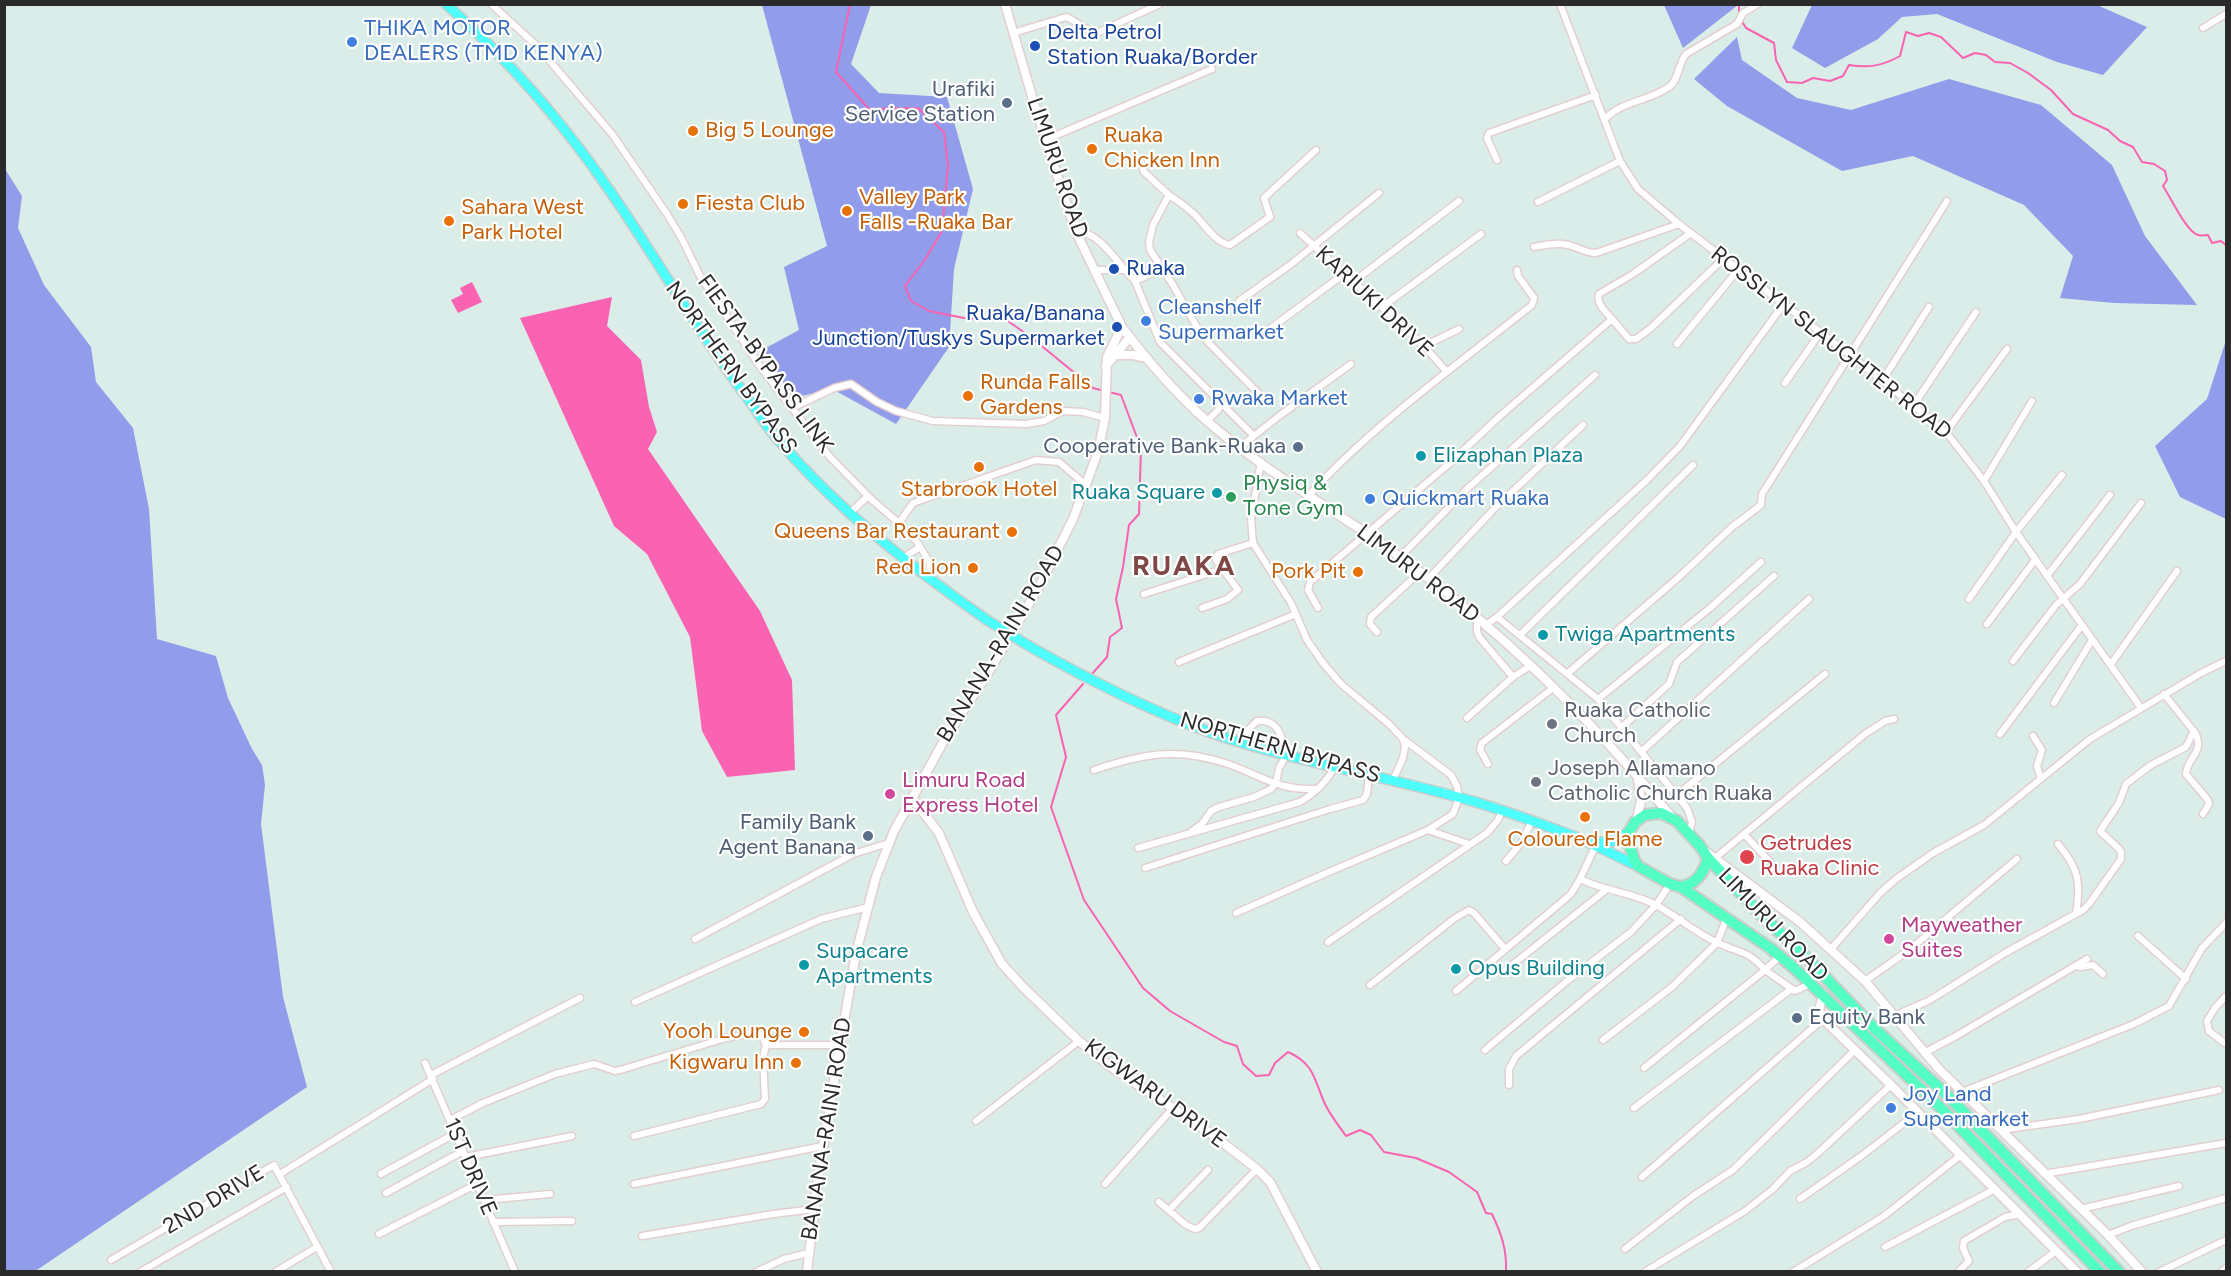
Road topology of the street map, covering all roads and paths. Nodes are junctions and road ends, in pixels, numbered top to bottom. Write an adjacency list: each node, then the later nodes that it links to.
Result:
1 (446, 4): 82 (main road, NORTHERN BYPASS)
2 (491, 4): 66 (street, FIESTA-BYPASS LINK)
3 (1160, 4): 9 (street)
4 (1560, 4): 11 (street, ROSSLYN SLAUGHTER ROAD)
5 (1758, 4): 12 (street)
6 (1006, 5): 9 (main road, LIMURU ROAD)
7 (2226, 14): 8 (street)
8 (2203, 28)
9 (1012, 33): 13 (main road, LIMURU ROAD)
10 (1212, 69): 13 (street)
11 (1596, 95): 12 (street, ROSSLYN SLAUGHTER ROAD); 15 (street)
12 (1605, 119): 16 (street, ROSSLYN SLAUGHTER ROAD)
13 (1045, 140): 24 (main road, LIMURU ROAD)
14 (1316, 150): 19 (street)
15 (1497, 160)
16 (1620, 161): 22 (street); 23 (street, ROSSLYN SLAUGHTER ROAD)
17 (1141, 162): 19 (street)
18 (1379, 193): 28 (street)
19 (1169, 195): 31 (street)
20 (1459, 201): 38 (street)
21 (1947, 201): 54 (street)
22 (1538, 202)
23 (1679, 225): 26 (street, ROSSLYN SLAUGHTER ROAD); 29 (street)
24 (1075, 230): 32 (main road, LIMURU ROAD); 33 (street)
25 (1300, 233): 28 (street, KARIUKI DRIVE)
26 (1691, 233): 30 (street, ROSSLYN SLAUGHTER ROAD); 44 (street)
27 (1481, 234): 41 (street)
28 (1314, 246): 36 (street, KARIUKI DRIVE); 39 (street)
29 (1534, 247)
30 (1724, 258): 35 (street, ROSSLYN SLAUGHTER ROAD); 44 (street)
31 (1162, 268): 37 (street); 62 (street)
32 (1094, 270): 33 (street); 45 (main road, LIMURU ROAD)
33 (1125, 270): 37 (street)
34 (1517, 270): 58 (street, KARIUKI DRIVE)
35 (1738, 270): 40 (street, ROSSLYN SLAUGHTER ROAD); 50 (street)
36 (1344, 274): 38 (street, KARIUKI DRIVE); 48 (street)
37 (1135, 281): 64 (street)
38 (1353, 282): 41 (street, KARIUKI DRIVE)
39 (1239, 301)
40 (1783, 305): 47 (street, ROSSLYN SLAUGHTER ROAD); 106 (street)
41 (1382, 307): 51 (street, KARIUKI DRIVE)
42 (1929, 307): 60 (street)
43 (1976, 312): 65 (street)
44 (1612, 319): 85 (street)
45 (1122, 327): 49 (main road, LIMURU ROAD); 57 (main road)
46 (1459, 329): 51 (street)
47 (1820, 333): 54 (street, ROSSLYN SLAUGHTER ROAD); 61 (street)
48 (1263, 334)
49 (1130, 337): 53 (main road); 55 (main road, LIMURU ROAD)
50 (1677, 344)
51 (1424, 346): 58 (street, KARIUKI DRIVE)
52 (2007, 349): 70 (street)
53 (1115, 355): 55 (main road); 57 (main road)
54 (1850, 355): 60 (street, ROSSLYN SLAUGHTER ROAD); 119 (street)
55 (1148, 358): 68 (main road, LIMURU ROAD)
56 (1351, 364): 71 (street)
57 (1106, 366): 67 (main road, BANANA-RAINI ROAD)
58 (1447, 372): 78 (street, KARIUKI DRIVE)
59 (1595, 375): 88 (street)
60 (1882, 381): 65 (street, ROSSLYN SLAUGHTER ROAD)
61 (1785, 383)
62 (1262, 396)
63 (2032, 401): 76 (street)
64 (1221, 402): 68 (street); 71 (street)
65 (1913, 406): 70 (street, ROSSLYN SLAUGHTER ROAD)
66 (792, 408): 67 (street); 80 (street, FIESTA-BYPASS LINK)
67 (1105, 418): 77 (main road, BANANA-RAINI ROAD)
68 (1207, 421): 72 (main road, LIMURU ROAD)
69 (1582, 425): 98 (street)
70 (1946, 432): 76 (street, ROSSLYN SLAUGHTER ROAD)
71 (1254, 436): 72 (street)
72 (1240, 447): 73 (main road, LIMURU ROAD)
73 (1261, 462): 78 (main road, LIMURU ROAD); 86 (street)
74 (1693, 465): 112 (street)
75 (2062, 475): 84 (street)
76 (1984, 480): 84 (street, ROSSLYN SLAUGHTER ROAD)
77 (1086, 485): 83 (street); 147 (main road, BANANA-RAINI ROAD)
78 (1309, 495): 85 (main road, LIMURU ROAD)
79 (2110, 495): 96 (street)
80 (868, 496): 82 (street); 83 (street, FIESTA-BYPASS LINK)
81 (2140, 503): 102 (street)
82 (850, 513): 89 (main road, NORTHERN BYPASS)
83 (899, 523): 87 (street, FIESTA-BYPASS LINK)
84 (2016, 532): 90 (street, ROSSLYN SLAUGHTER ROAD); 101 (street)
85 (1367, 533): 88 (main road, LIMURU ROAD); 104 (street)
86 (1253, 543): 92 (street); 105 (street)
87 (920, 547): 89 (street); 97 (street, FIESTA-BYPASS LINK)
88 (1400, 557): 94 (main road, LIMURU ROAD)
89 (903, 558): 97 (main road, NORTHERN BYPASS)
90 (2036, 560): 96 (street, ROSSLYN SLAUGHTER ROAD); 108 (street)
91 (1761, 562): 124 (street)
92 (1222, 569): 99 (street); 103 (street)
93 (2177, 571): 117 (street)
94 (1420, 572): 98 (main road, LIMURU ROAD); 111 (street)
95 (1774, 576): 129 (street)
96 (2047, 576): 102 (street, ROSSLYN SLAUGHTER ROAD)
97 (929, 578): 134 (main road, NORTHERN BYPASS, bridge)
98 (1428, 579): 107 (main road, LIMURU ROAD)
99 (1144, 594)
100 (1809, 599): 135 (street)
101 (1969, 599)
102 (2063, 600): 109 (street, ROSSLYN SLAUGHTER ROAD); 114 (street)
103 (1202, 608)
104 (1318, 608)
105 (1296, 614): 116 (street); 133 (street)
106 (1497, 616): 110 (street); 112 (street)
107 (1477, 618): 110 (main road, LIMURU ROAD); 121 (street)
108 (1987, 624)
109 (2082, 625): 113 (street, ROSSLYN SLAUGHTER ROAD); 131 (street)
110 (1486, 626): 118 (main road, LIMURU ROAD)
111 (1377, 632)
112 (1520, 636): 119 (street)
113 (2092, 640): 117 (street, ROSSLYN SLAUGHTER ROAD); 125 (street)
114 (2013, 661)
115 (2226, 661): 123 (street)
116 (1179, 662)
117 (2111, 664): 126 (street, ROSSLYN SLAUGHTER ROAD)
118 (1530, 666): 121 (street); 122 (main road, LIMURU ROAD)
119 (1568, 673): 124 (street)
120 (1825, 674): 146 (street)
121 (1513, 677): 127 (street)
122 (1553, 688): 137 (street); 141 (main road, LIMURU ROAD)
123 (2164, 694): 126 (street); 130 (street)
124 (1598, 699): 129 (street)
125 (2054, 703)
126 (2142, 708): 142 (street)
127 (1467, 718)
128 (1894, 719): 157 (street)
129 (1622, 727): 135 (street)
130 (2194, 731): 150 (street); 176 (street)
131 (2000, 734)
132 (2033, 736): 142 (street)
133 (1403, 739): 143 (street); 148 (street)
134 (1244, 742): 136 (main road, NORTHERN BYPASS); 136 (street)
135 (1641, 751): 146 (street)
136 (1287, 754): 138 (main road, NORTHERN BYPASS); 144 (street)
137 (1488, 764)
138 (1335, 766): 140 (main road, NORTHERN BYPASS); 145 (street)
139 (1094, 770): 144 (street)
140 (1369, 775): 143 (main road, NORTHERN BYPASS); 169 (street)
141 (1637, 778): 151 (main road, LIMURU ROAD); 153 (main road)
142 (2041, 779): 185 (street)
143 (1393, 780): 148 (main road, NORTHERN BYPASS)
144 (1276, 783): 145 (street); 155 (street)
145 (1318, 789): 155 (street)
146 (1677, 795): 156 (street)
147 (912, 798): 159 (main road, BANANA-RAINI ROAD); 205 (main road, KIGWARU DRIVE)
148 (1459, 798): 149 (main road, NORTHERN BYPASS); 154 (street)
149 (1502, 811): 152 (main road, NORTHERN BYPASS); 160 (street)
150 (2204, 814)
151 (1671, 817): 153 (highway, NORTHERN BYPASS); 156 (highway)
152 (1532, 820): 158 (main road, NORTHERN BYPASS); 166 (street)
153 (1632, 827): 158 (main road, NORTHERN BYPASS); 168 (highway)
154 (1428, 830): 160 (street); 175 (street)
155 (1186, 834): 163 (street)
156 (1689, 834): 164 (highway)
157 (1744, 834): 164 (street); 167 (street)
158 (1586, 842): 162 (main road, NORTHERN BYPASS)
159 (889, 843): 174 (main road, BANANA-RAINI ROAD); 181 (street)
160 (1469, 844): 182 (street)
161 (2058, 844): 176 (street)
162 (1595, 847): 168 (main road, NORTHERN BYPASS); 170 (street)
163 (1138, 848)
164 (1709, 855): 171 (highway); 185 (main road); 280 (highway, LIMURU ROAD)
165 (2017, 859): 193 (street)
166 (1506, 861)
167 (1770, 862)
168 (1638, 866): 171 (highway, NORTHERN BYPASS)
169 (1146, 868)
170 (1580, 879): 172 (street); 184 (street)
171 (1676, 886): 173 (street); 177 (highway, NORTHERN BYPASS)
172 (1606, 890): 173 (street); 190 (street)
173 (1656, 905): 178 (street); 209 (street)
174 (868, 907): 201 (street); 208 (main road, BANANA-RAINI ROAD)
175 (1236, 914)
176 (2076, 914): 202 (street)
177 (1726, 917): 183 (street); 186 (highway, NORTHERN BYPASS)
178 (1681, 919): 183 (street); 215 (street)
179 (2226, 922): 192 (street)
180 (2138, 936): 192 (street)
181 (694, 939)
182 (1328, 942)
183 (1717, 943): 189 (street); 204 (street)
184 (1505, 949): 195 (street); 197 (street)
185 (1831, 949): 193 (main road)
186 (1781, 956): 189 (street); 194 (highway, NORTHERN BYPASS)
187 (2087, 959): 188 (street)
188 (2076, 965): 191 (street); 211 (street)
189 (1765, 970): 196 (street); 213 (street)
190 (1502, 973)
191 (2103, 974)
192 (2186, 979): 218 (street)
193 (1865, 981): 202 (main road)
194 (1810, 984): 196 (street); 198 (highway, LIMURU ROAD)
195 (1370, 985)
196 (1790, 990): 219 (street)
197 (1456, 991)
198 (1822, 994): 203 (main road); 279 (highway, LIMURU ROAD)
199 (2226, 996): 206 (street)
200 (580, 998): 214 (street)
201 (635, 1002)
202 (1896, 1015): 211 (main road)
203 (1823, 1019): 210 (main road); 237 (street)
204 (1603, 1040)
205 (1079, 1041): 220 (main road, KIGWARU DRIVE); 223 (street)
206 (2226, 1044)
207 (766, 1045): 208 (street); 222 (street); 227 (street)
208 (840, 1046): 229 (main road, BANANA-RAINI ROAD)
209 (1485, 1050)
210 (1855, 1050): 216 (main road); 262 (street)
211 (1924, 1053): 218 (main road)
212 (425, 1063): 214 (street, 1ST DRIVE)
213 (1644, 1068)
214 (432, 1077): 222 (street, 1ST DRIVE); 234 (street)
215 (1509, 1085)
216 (1891, 1085): 221 (main road); 274 (street)
217 (2219, 1090): 224 (street)
218 (1962, 1092): 224 (main road)
219 (1634, 1108)
220 (1172, 1109): 232 (main road, KIGWARU DRIVE); 240 (street)
221 (1918, 1112): 231 (main road); 247 (street)
222 (450, 1120): 225 (street, 1ST DRIVE)
223 (976, 1122)
224 (2000, 1130): 236 (main road)
225 (456, 1133): 230 (street, 1ST DRIVE); 235 (street)
226 (572, 1136): 230 (street)
227 (634, 1136)
228 (2226, 1143): 236 (street)
229 (823, 1146): 239 (street); 250 (main road, BANANA-RAINI ROAD)
230 (465, 1154): 238 (street, 1ST DRIVE); 244 (street)
231 (1961, 1155): 243 (main road); 275 (street)
232 (1257, 1169): 252 (street); 273 (main road, KIGWARU DRIVE)
233 (1208, 1170): 252 (street)
234 (280, 1174): 242 (street, 2ND DRIVE); 265 (street, 2ND DRIVE)
235 (381, 1174)
236 (2044, 1174): 251 (main road)
237 (1642, 1177)
238 (477, 1184): 248 (street, 1ST DRIVE); 256 (street)
239 (634, 1184)
240 (1105, 1184)
241 (2179, 1185): 251 (street)
242 (287, 1187): 260 (street, 2ND DRIVE); 267 (street)
243 (1995, 1189): 253 (main road); 261 (street)
244 (386, 1193)
245 (550, 1194): 248 (street)
246 (2226, 1198): 257 (street)
247 (1800, 1199)
248 (484, 1200): 255 (street, 1ST DRIVE)
249 (1159, 1202): 252 (street)
250 (814, 1209): 258 (street); 264 (main road, BANANA-RAINI ROAD)
251 (2081, 1209): 257 (main road)
252 (1169, 1210)
253 (2020, 1214): 263 (main road); 276 (street)
254 (572, 1221): 255 (street)
255 (493, 1222): 270 (street, 1ST DRIVE)
256 (379, 1234)
257 (2108, 1235): 281 (main road)
258 (642, 1236)
259 (2226, 1240): 282 (street)
260 (317, 1247): 268 (street); 269 (street, 2ND DRIVE)
261 (1886, 1247)
262 (1625, 1249)
263 (2056, 1251): 277 (street); 278 (main road)
264 (808, 1253): 271 (street); 272 (main road, BANANA-RAINI ROAD)
265 (111, 1260)
266 (2226, 1268): 283 (street)
267 (140, 1272)
268 (275, 1272)
269 (331, 1272)
270 (516, 1272)
271 (756, 1272)
272 (807, 1272)
273 (1317, 1272)
274 (1646, 1272)
275 (1792, 1272)
276 (1958, 1272)
277 (2028, 1272)
278 (2077, 1272)
279 (2100, 1272)
280 (2119, 1272)
281 (2142, 1272)
282 (2159, 1272)
283 (2221, 1272)

